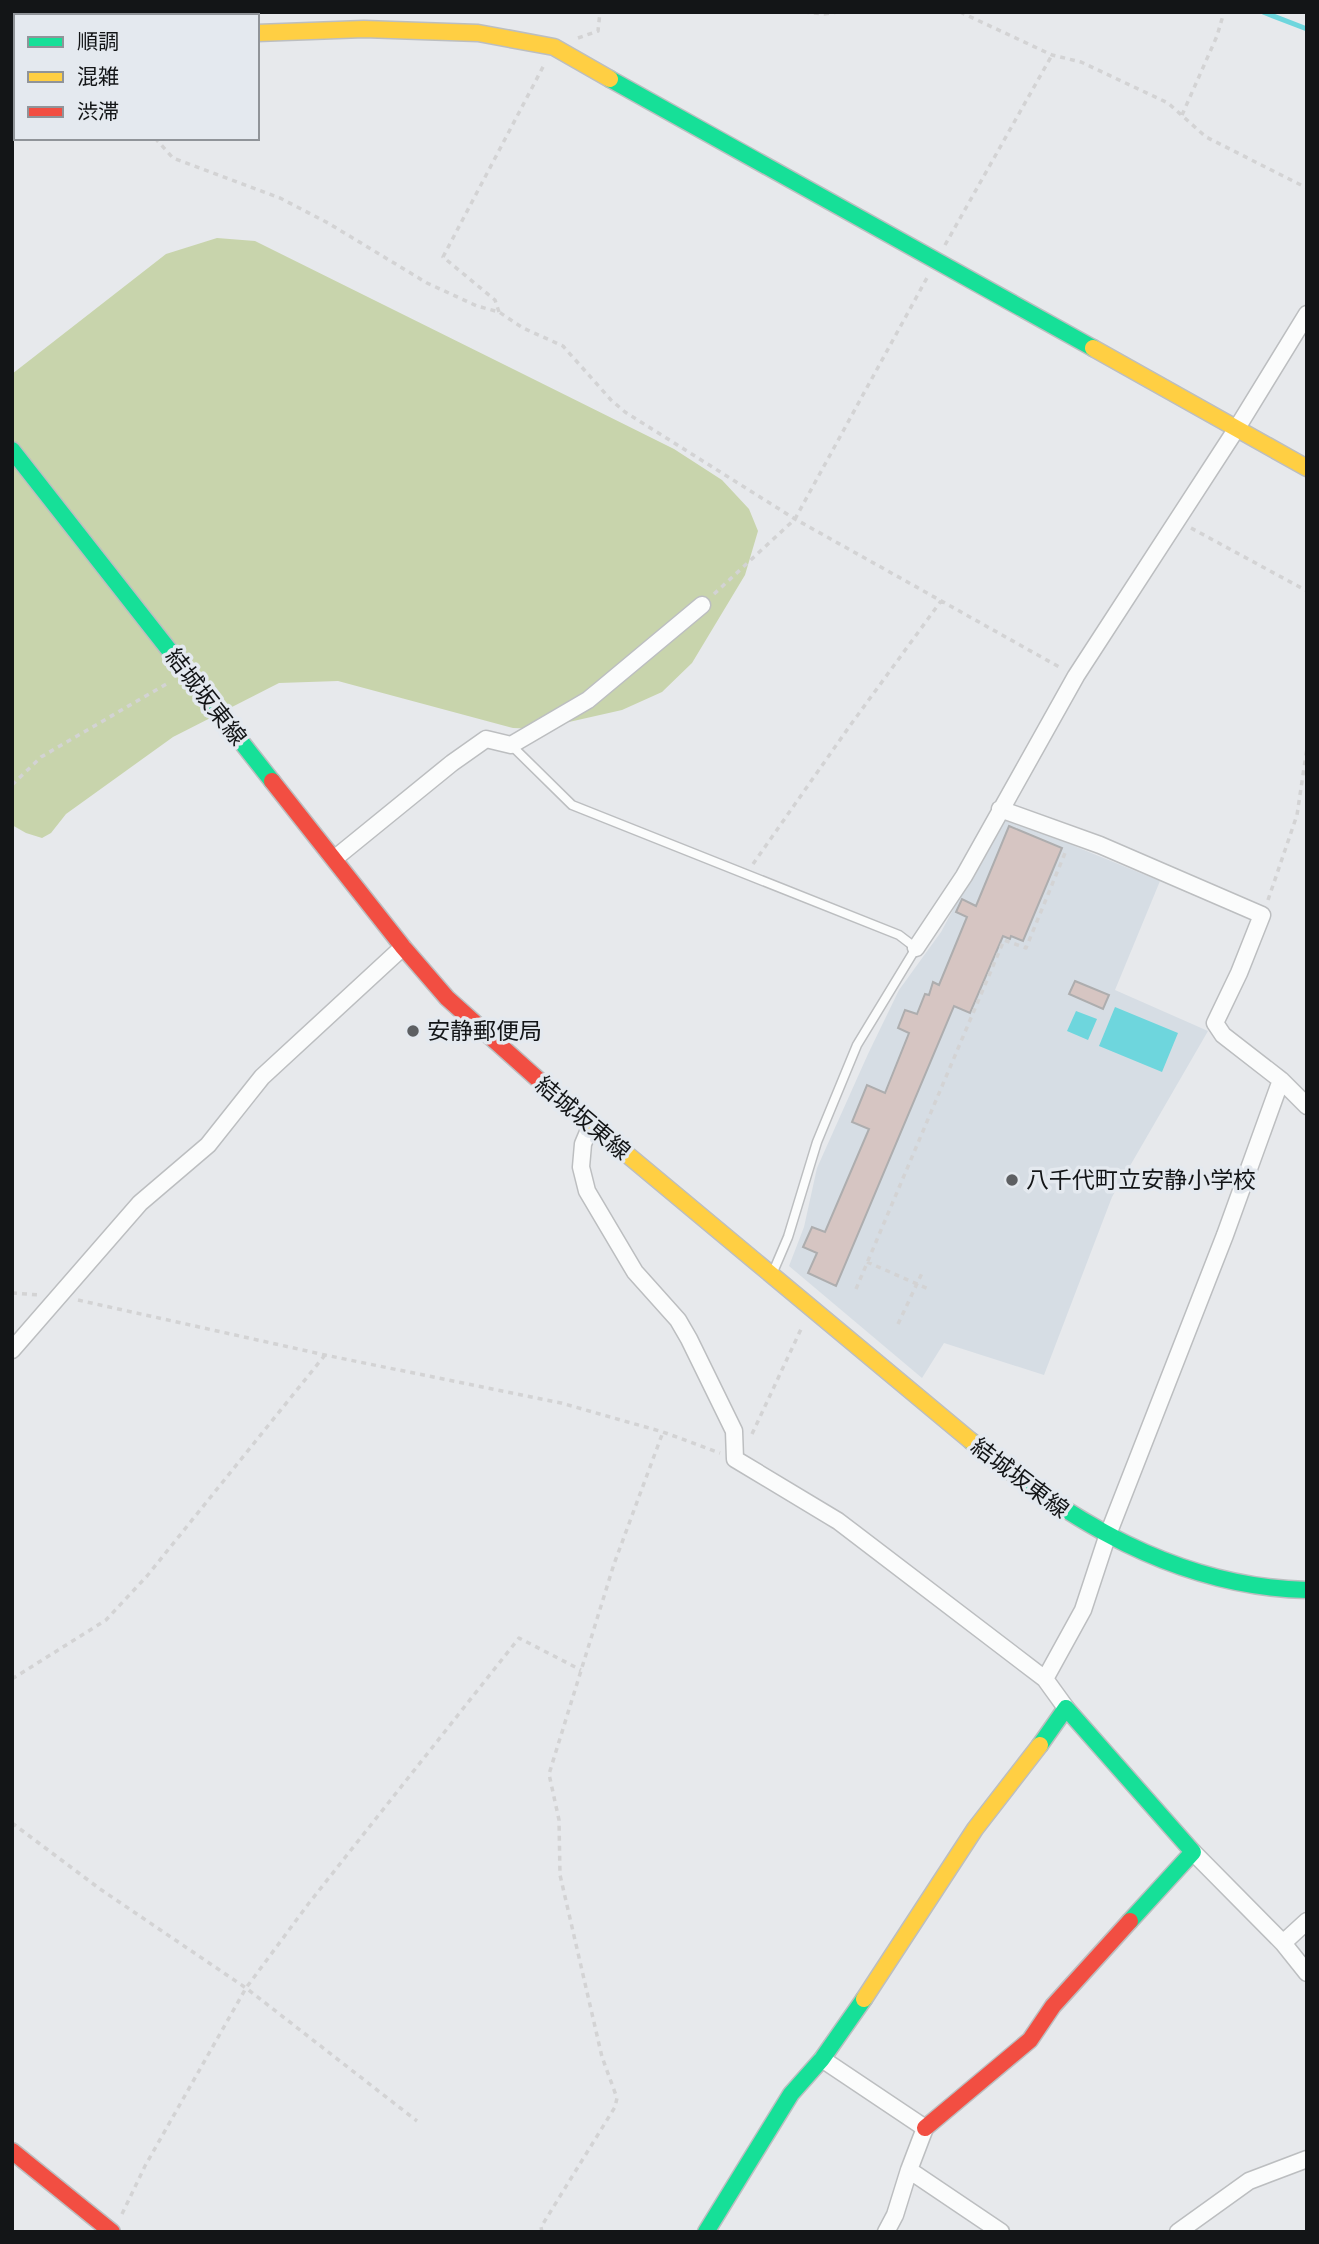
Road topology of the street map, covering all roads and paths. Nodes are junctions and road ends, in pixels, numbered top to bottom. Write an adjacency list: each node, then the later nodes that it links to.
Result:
1 (600, 12): 8 (path)
2 (804, 12): 6 (path)
3 (838, 12): 6 (path)
4 (960, 12): 9 (path)
5 (1224, 12): 10 (path)
6 (824, 13)
7 (259, 33): 8 (street)
8 (554, 47): 13 (street); 14 (path)
9 (1052, 55): 10 (path); 13 (path)
10 (1181, 115): 12 (path)
11 (157, 140): 14 (path)
12 (1307, 188)
13 (936, 262): 16 (street); 19 (path)
14 (499, 312): 19 (path)
15 (1307, 314): 16 (street)
16 (1237, 428): 18 (street); 20 (street)
17 (12, 450): 24 (street, 結城坂東線)
18 (1307, 468)
19 (795, 519): 22 (path); 23 (path)
20 (1177, 520): 21 (path); 25 (street)
21 (1307, 591)
22 (941, 601): 25 (path); 32 (path)
23 (702, 604): 26 (street)
24 (186, 672): 28 (path); 31 (street, 結城坂東線)
25 (1076, 676): 29 (street)
26 (511, 745): 31 (street); 32 (lane)
27 (1307, 748): 33 (path)
28 (12, 785)
29 (1000, 809): 33 (street); 35 (street)
30 (1065, 853): 39 (path)
31 (334, 859): 34 (street, 結城坂東線)
32 (746, 875): 35 (lane)
33 (1262, 915): 36 (street)
34 (403, 947): 38 (street, 結城坂東線); 46 (street)
35 (916, 948): 41 (lane)
36 (1281, 1080): 37 (street); 53 (street)
37 (1307, 1106)
38 (591, 1125): 41 (street, 結城坂東線); 52 (street)
39 (867, 1262): 42 (path); 43 (path)
40 (923, 1271): 42 (path)
41 (771, 1275): 47 (street, 結城坂東線)
42 (917, 1284): 44 (path); 48 (path)
43 (856, 1289)
44 (931, 1290)
45 (12, 1293): 46 (path)
46 (57, 1296): 49 (street); 50 (path)
47 (811, 1307): 52 (path); 53 (street, 結城坂東線)
48 (898, 1324)
49 (12, 1350)
50 (325, 1355): 51 (path); 56 (path)
51 (663, 1432): 52 (path); 55 (path)
52 (737, 1460): 57 (street)
53 (1107, 1537): 54 (street, 結城坂東線); 57 (street)
54 (1307, 1590)
55 (580, 1670): 64 (path); 72 (path)
56 (12, 1679)
57 (1045, 1679): 58 (street)
58 (1066, 1708): 60 (street); 65 (street)
59 (12, 1823): 64 (path)
60 (1193, 1852): 62 (street); 67 (street)
61 (1307, 1922): 62 (street)
62 (1283, 1943): 63 (street)
63 (1307, 1973)
64 (246, 1988): 66 (path); 71 (path)
65 (822, 2059): 67 (street); 73 (street)
66 (417, 2121)
67 (925, 2128): 70 (street)
68 (12, 2151): 71 (street)
69 (1307, 2159): 76 (street)
70 (909, 2170): 74 (street); 75 (street)
71 (116, 2226)
72 (542, 2232)
73 (706, 2232)
74 (886, 2232)
75 (1001, 2232)
76 (1178, 2232)

